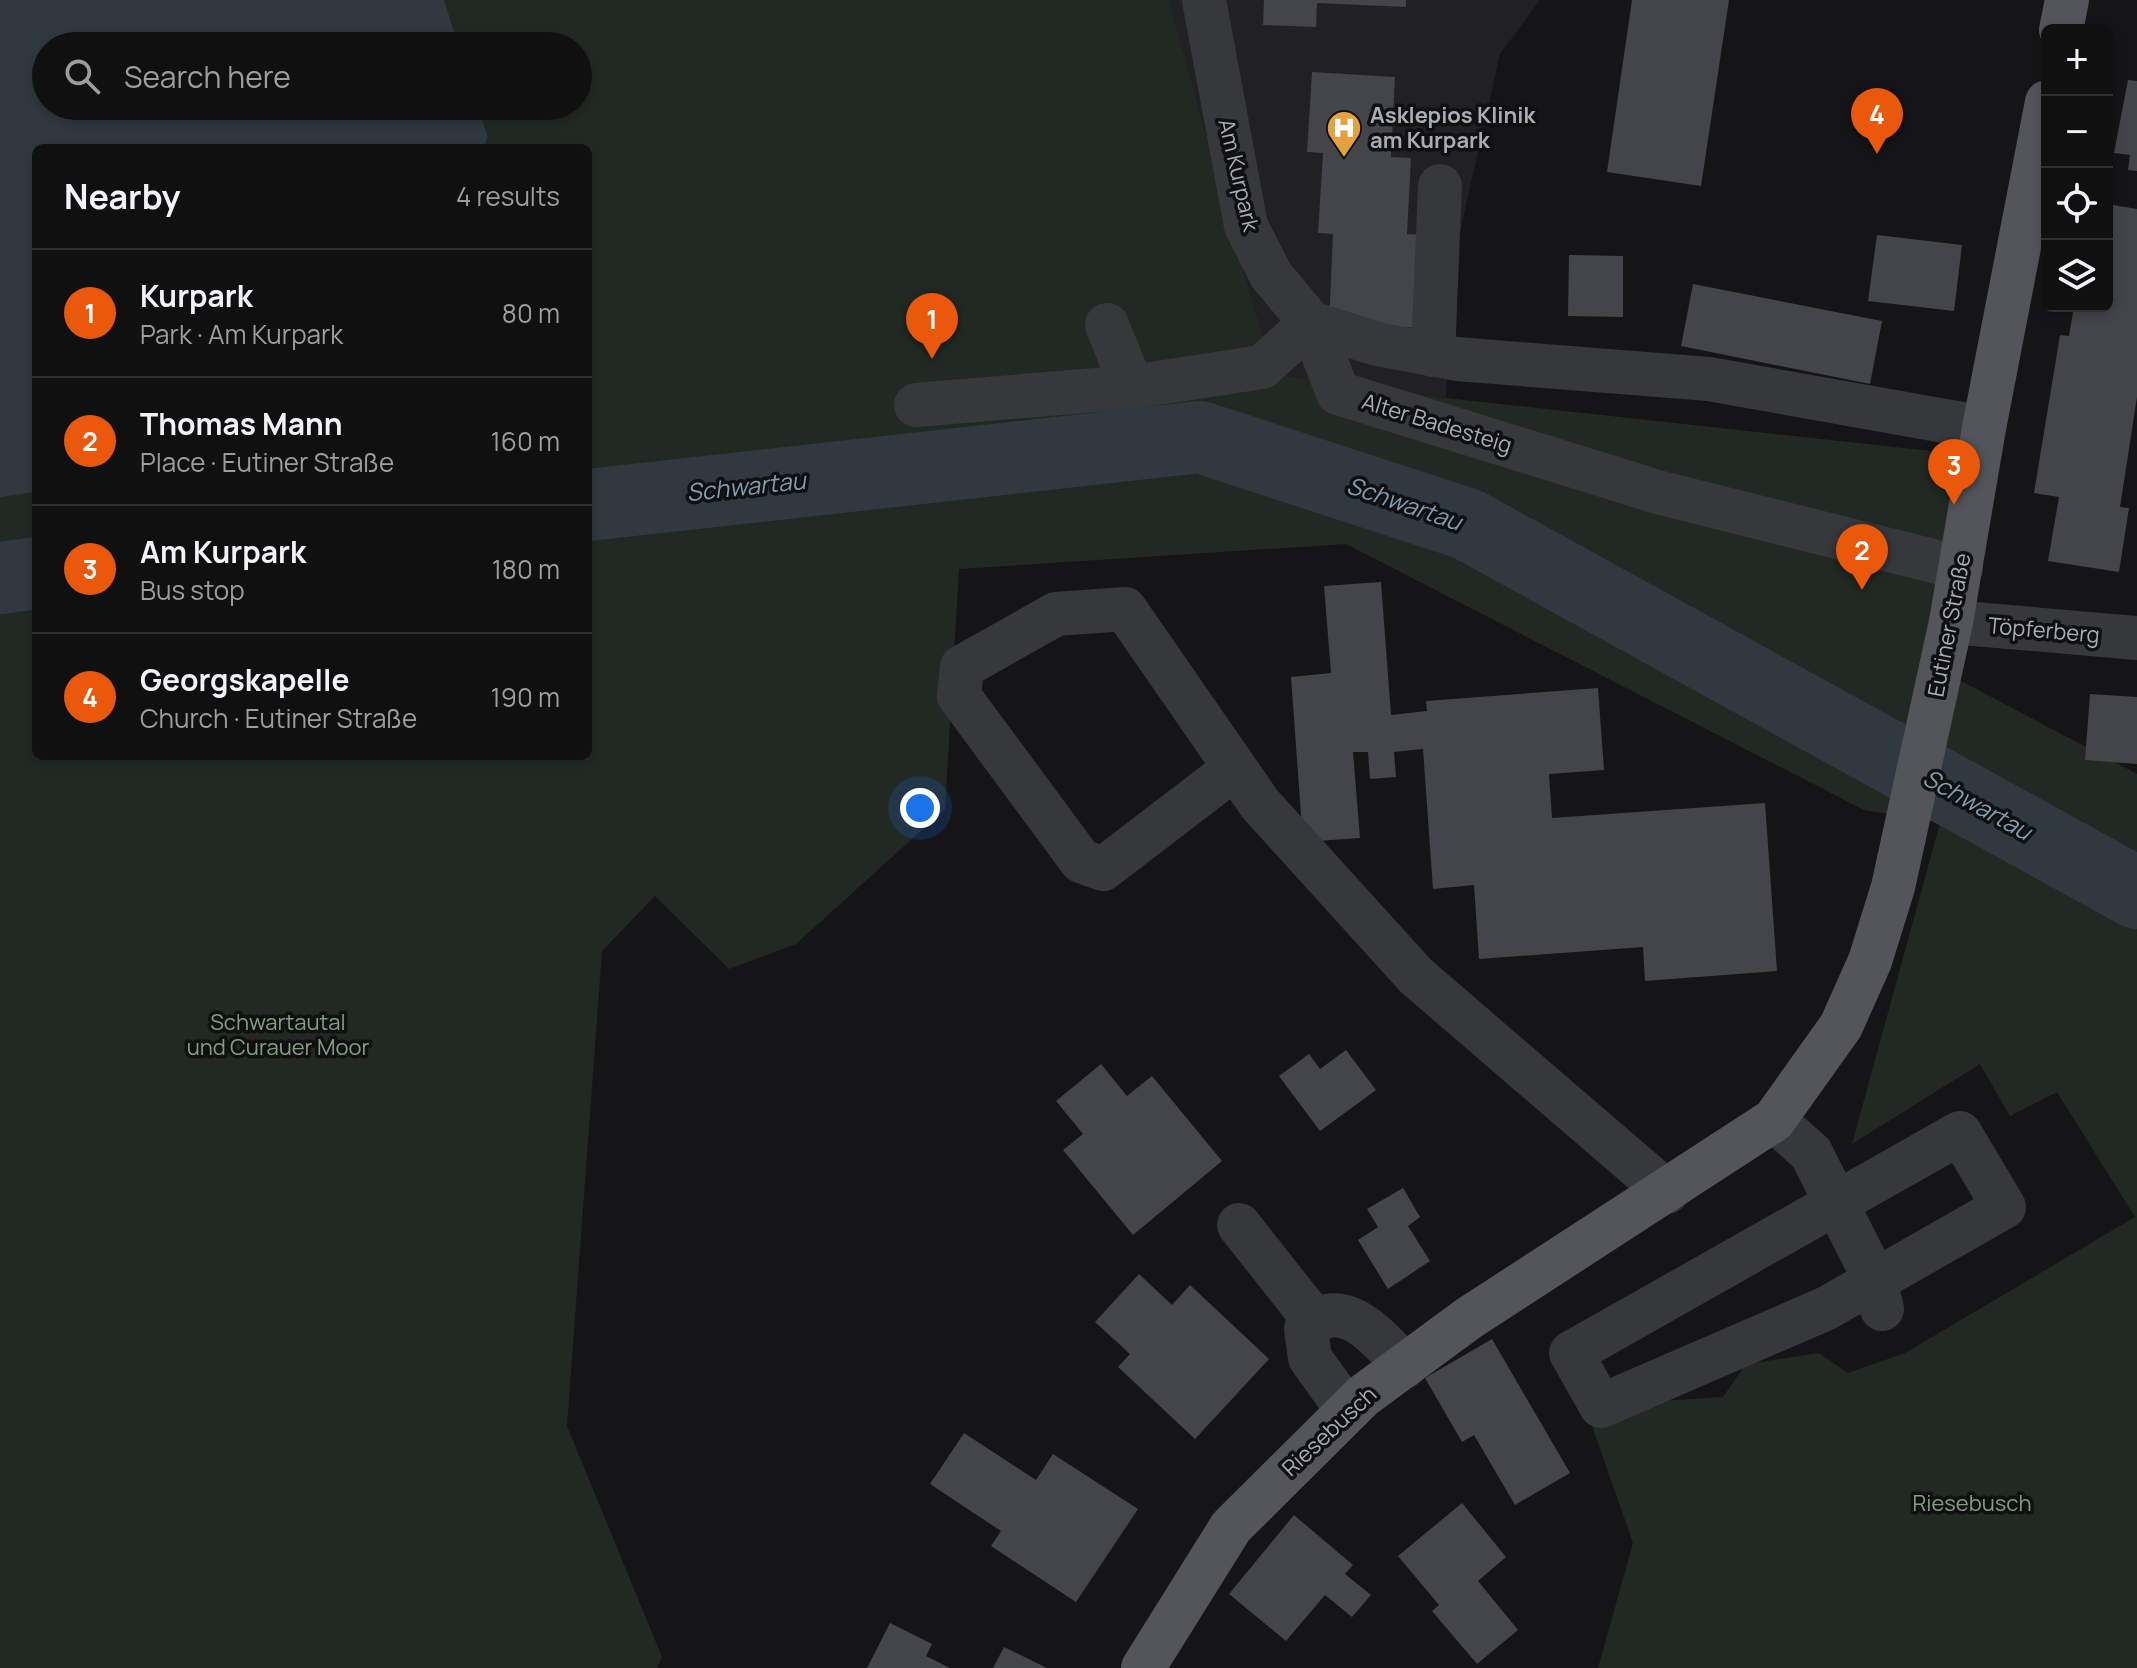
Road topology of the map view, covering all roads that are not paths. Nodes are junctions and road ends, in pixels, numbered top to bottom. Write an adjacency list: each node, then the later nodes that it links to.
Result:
1 (1204, 0): 6 (street, Am Kurpark)
2 (2067, 0): 3 (main road)
3 (2062, 24)
4 (2041, 133): 11 (main road, Eutiner Straße)
5 (1440, 186): 8 (street)
6 (1311, 323): 8 (street); 9 (street); 12 (street, Alter Badesteig)
7 (1107, 325): 9 (street)
8 (1433, 355): 11 (street)
9 (1132, 387): 10 (street)
10 (916, 405)
11 (1984, 428): 12 (main road, Eutiner Straße)
12 (1961, 568): 13 (main road, Eutiner Straße)
13 (1951, 622): 14 (street, Töpferberg); 16 (main road, Eutiner Straße)
14 (2137, 638)
15 (1235, 768): 15 (street); 17 (street)
16 (1774, 1120): 17 (main road, Riesebusch); 18 (street)
17 (1667, 1192): 22 (main road, Riesebusch)
18 (1835, 1201): 20 (street); 20 (street); 20 (street)
19 (1239, 1225): 21 (street)
20 (1879, 1296)
21 (1314, 1320): 22 (street); 23 (street)
22 (1405, 1366): 23 (main road, Riesebusch)
23 (1348, 1411): 24 (main road, Riesebusch)
24 (1143, 1668)

